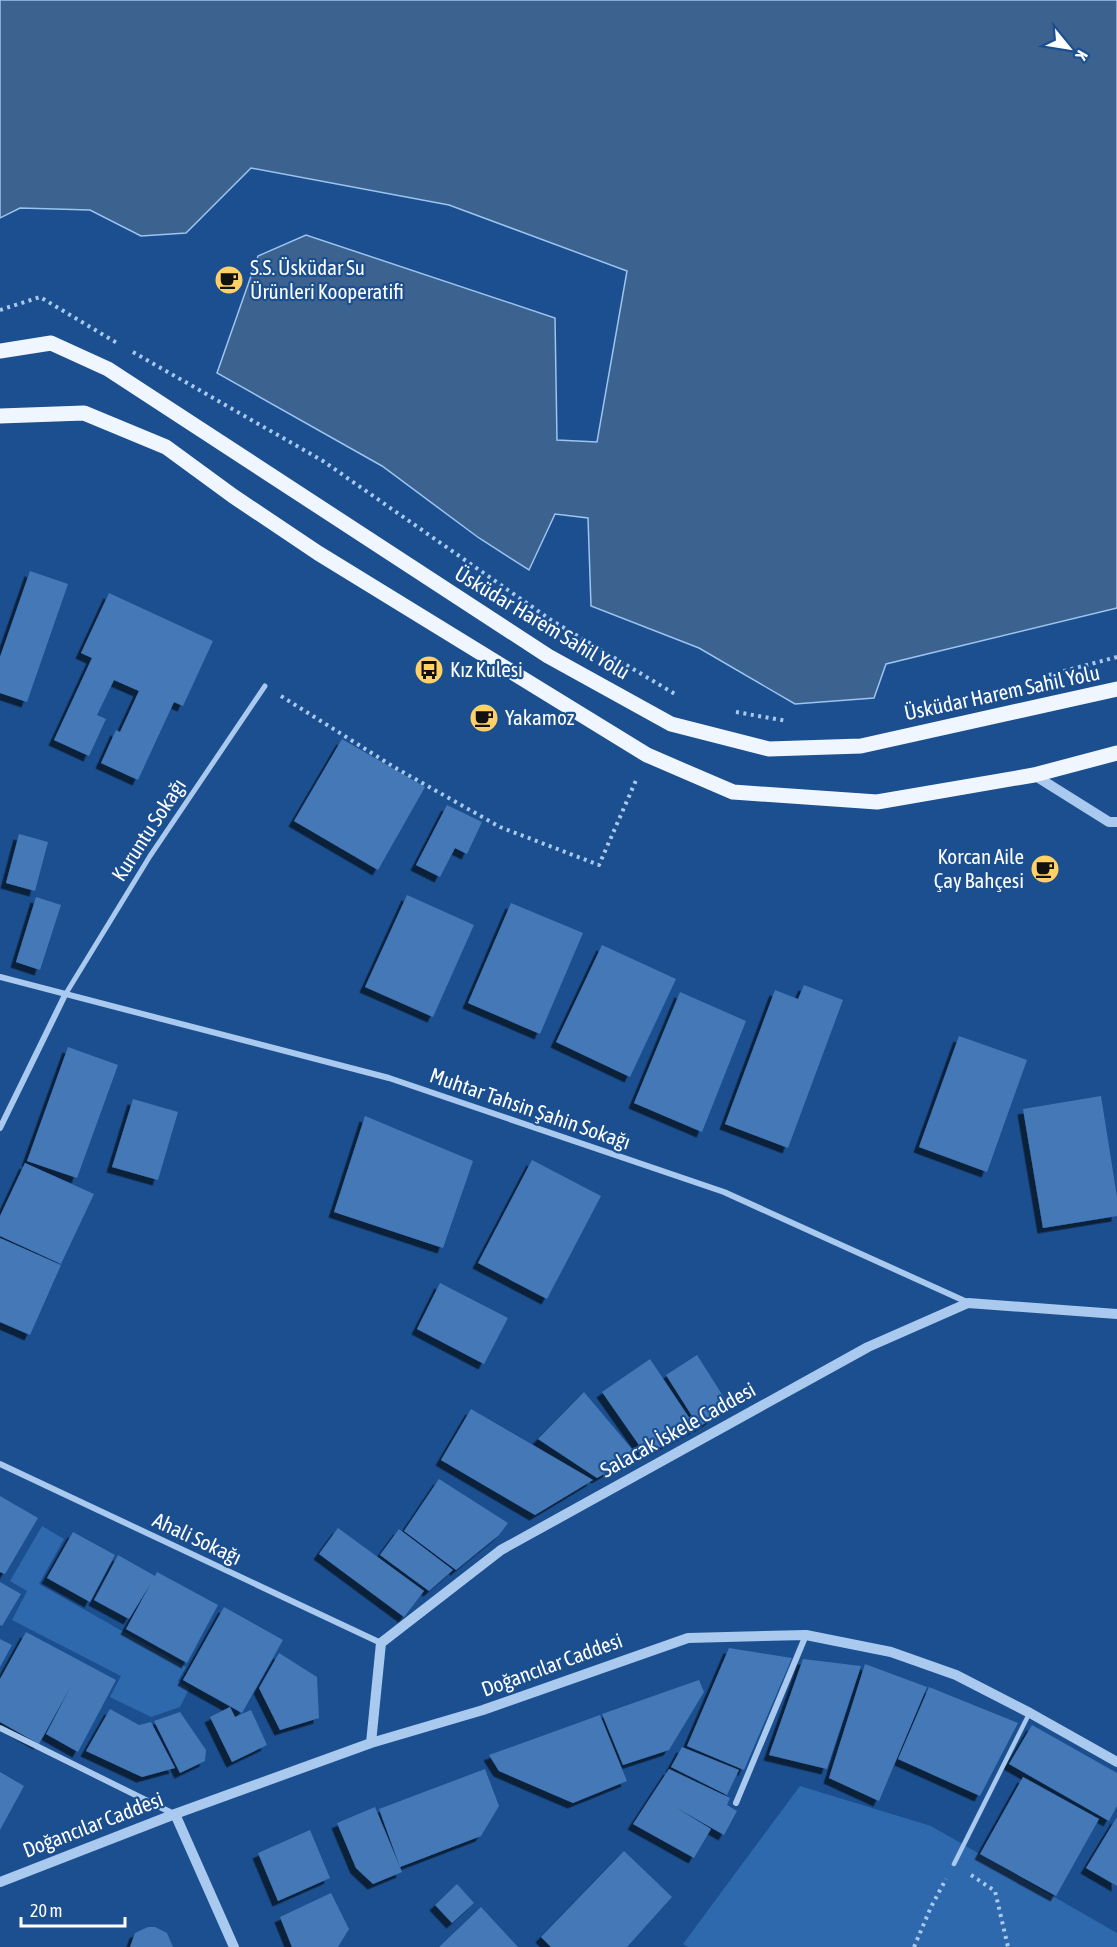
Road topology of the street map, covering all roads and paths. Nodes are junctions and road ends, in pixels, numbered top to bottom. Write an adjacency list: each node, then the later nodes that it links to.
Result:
1 (0, 310): 2 (path)
2 (120, 345)
3 (0, 351): 9 (main road, Üsküdar Harem Sahil Yolu)
4 (131, 351): 10 (path)
5 (0, 416): 14 (main road)
6 (1117, 657): 7 (path)
7 (1040, 678)
8 (265, 686): 14 (path); 18 (street, Kuruntu Sokağı)
9 (1117, 689)
10 (681, 698)
11 (735, 712): 12 (path)
12 (791, 722)
13 (1117, 753): 15 (main road)
14 (647, 755): 15 (main road)
15 (1034, 775): 16 (street)
16 (1117, 822)
17 (0, 977): 18 (street, Muhtar Tahsin Şahin Sokağı)
18 (65, 995): 19 (street); 20 (street, Muhtar Tahsin Şahin Sokağı)
19 (0, 1128)
20 (968, 1303): 21 (street, Salacak İskele Caddesi); 24 (street, Salacak İskele Caddesi)
21 (1117, 1315)
22 (0, 1464): 24 (street, Ahali Sokağı)
23 (806, 1635): 25 (street, Doğancılar Caddesi); 27 (street, Doğancılar Caddesi); 29 (street)
24 (381, 1643): 27 (street)
25 (1030, 1713): 28 (street, Doğancılar Caddesi); 31 (lane)
26 (0, 1728): 30 (street)
27 (371, 1743): 30 (street, Doğancılar Caddesi)
28 (1117, 1762)
29 (736, 1803)
30 (175, 1814): 32 (street, Doğancılar Caddesi); 33 (street)
31 (954, 1864): 34 (path); 35 (path)
32 (0, 1882)
33 (234, 1947)
34 (914, 1947)
35 (1008, 1947)

